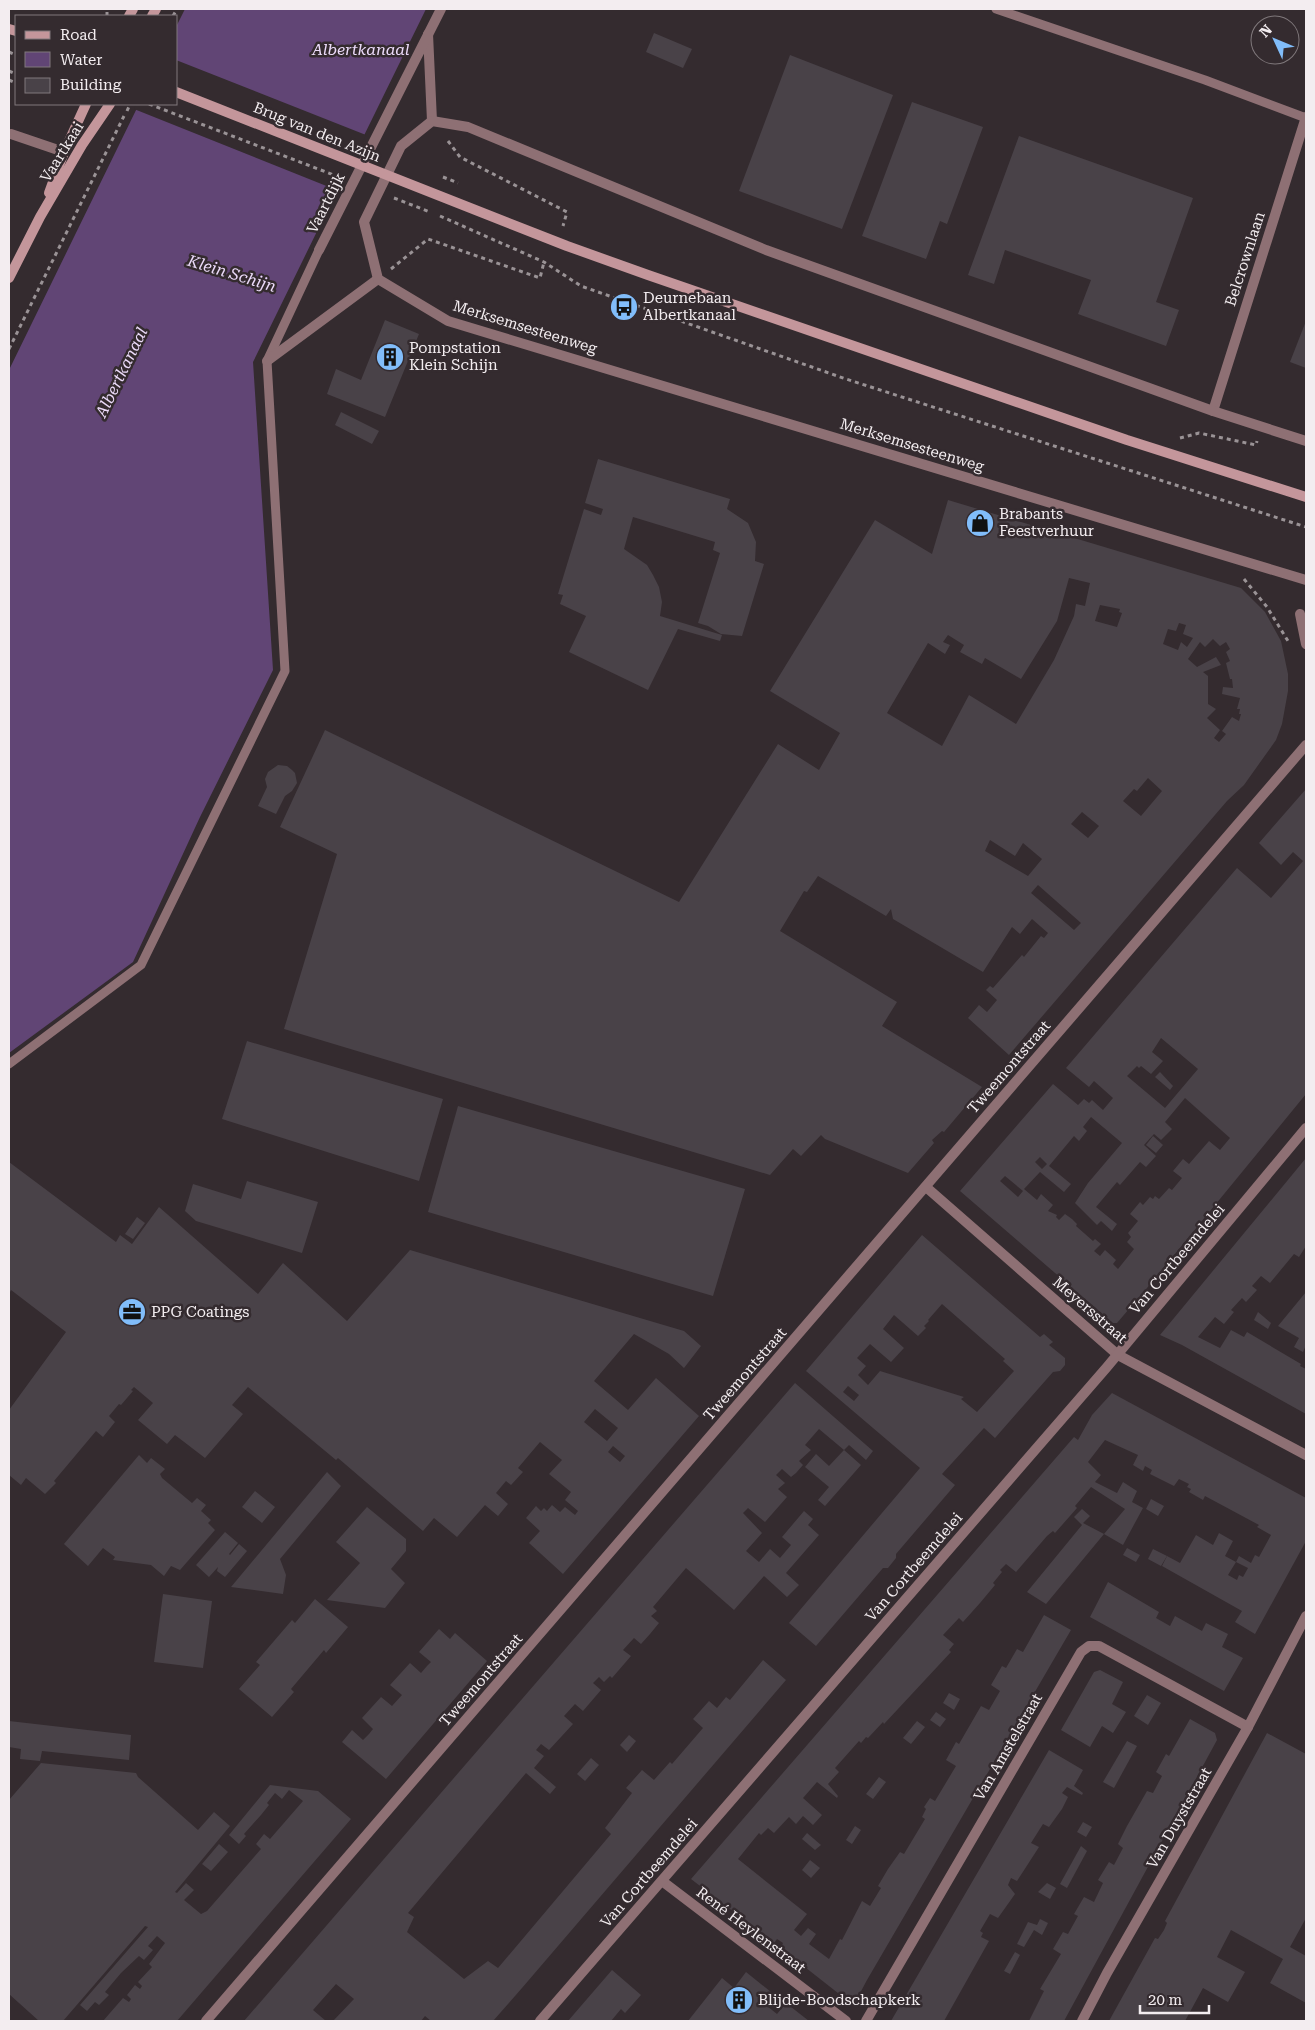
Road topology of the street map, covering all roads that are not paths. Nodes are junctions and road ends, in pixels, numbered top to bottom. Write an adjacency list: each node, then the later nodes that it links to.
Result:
1 (440, 9): 3 (street, Vaartdijk)
2 (996, 9): 7 (lane)
3 (428, 34): 8 (street); 12 (street, Vaartdijk)
4 (178, 93): 18 (main road, Brug van den Azijn)
5 (86, 105): 10 (main road, Vaartkaai)
6 (109, 105): 11 (main road, Vaartkaai)
7 (1306, 117): 16 (street, Belcrownlaan)
8 (432, 121): 14 (street); 16 (street)
9 (9, 135): 10 (street)
10 (64, 152): 11 (main road, Vaartkaai)
11 (40, 217): 13 (main road, Vaartkaai)
12 (319, 250): 15 (lane)
13 (9, 278)
14 (378, 279): 15 (street); 19 (street, Merksemsesteenweg)
15 (267, 361): 23 (lane)
16 (1213, 411): 17 (street)
17 (1306, 441)
18 (1306, 497)
19 (1306, 580)
20 (1300, 614): 21 (street)
21 (1306, 644)
22 (1306, 745): 25 (street, Tweemontstraat)
23 (9, 1064)
24 (1306, 1128): 26 (street, Van Cortbeemdelei)
25 (926, 1187): 26 (street, Meyersstraat); 32 (street, Tweemontstraat)
26 (1118, 1354): 27 (street, Meyersstraat); 31 (street, Van Cortbeemdelei)
27 (1306, 1455)
28 (1306, 1616): 29 (street, Van Duyststraat)
29 (1303, 1630): 30 (street, Van Duyststraat)
30 (1248, 1727): 35 (street, Van Amstelstraat); 36 (street, Van Duyststraat)
31 (662, 1882): 33 (street, Van Cortbeemdelei); 34 (street, René Heylenstraat)
32 (206, 2021)
33 (540, 2021)
34 (846, 2021)
35 (866, 2021)
36 (1082, 2021)

